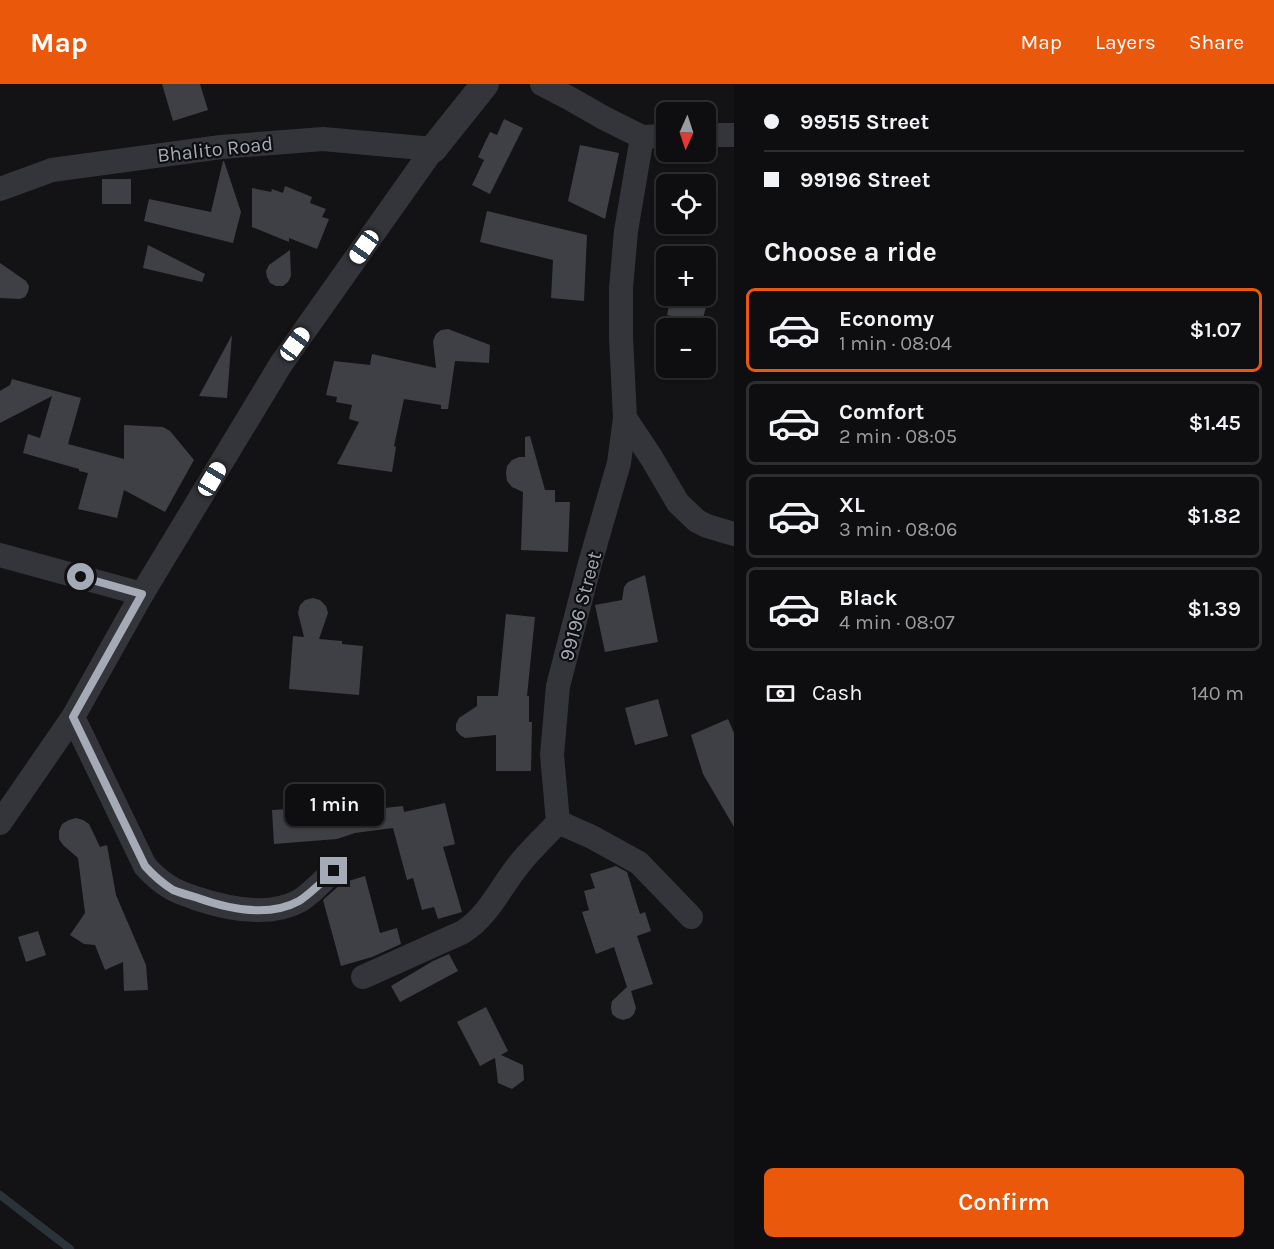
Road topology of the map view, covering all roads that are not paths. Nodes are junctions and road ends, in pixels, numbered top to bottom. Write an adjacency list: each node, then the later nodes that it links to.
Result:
1 (485, 84): 7 (street)
2 (542, 84): 6 (street)
3 (716, 135): 4 (street)
4 (734, 135)
5 (656, 136): 6 (street)
6 (642, 137): 9 (street, 99196 Street)
7 (434, 149): 8 (street, Bhalito Road); 12 (street)
8 (0, 189)
9 (625, 418): 10 (street); 14 (street, 99196 Street)
10 (734, 534)
11 (0, 555): 12 (street)
12 (142, 594): 13 (street)
13 (73, 717): 15 (street); 16 (street)
14 (558, 822): 17 (street); 18 (street)
15 (0, 823)
16 (334, 871)
17 (691, 917)
18 (363, 977)

